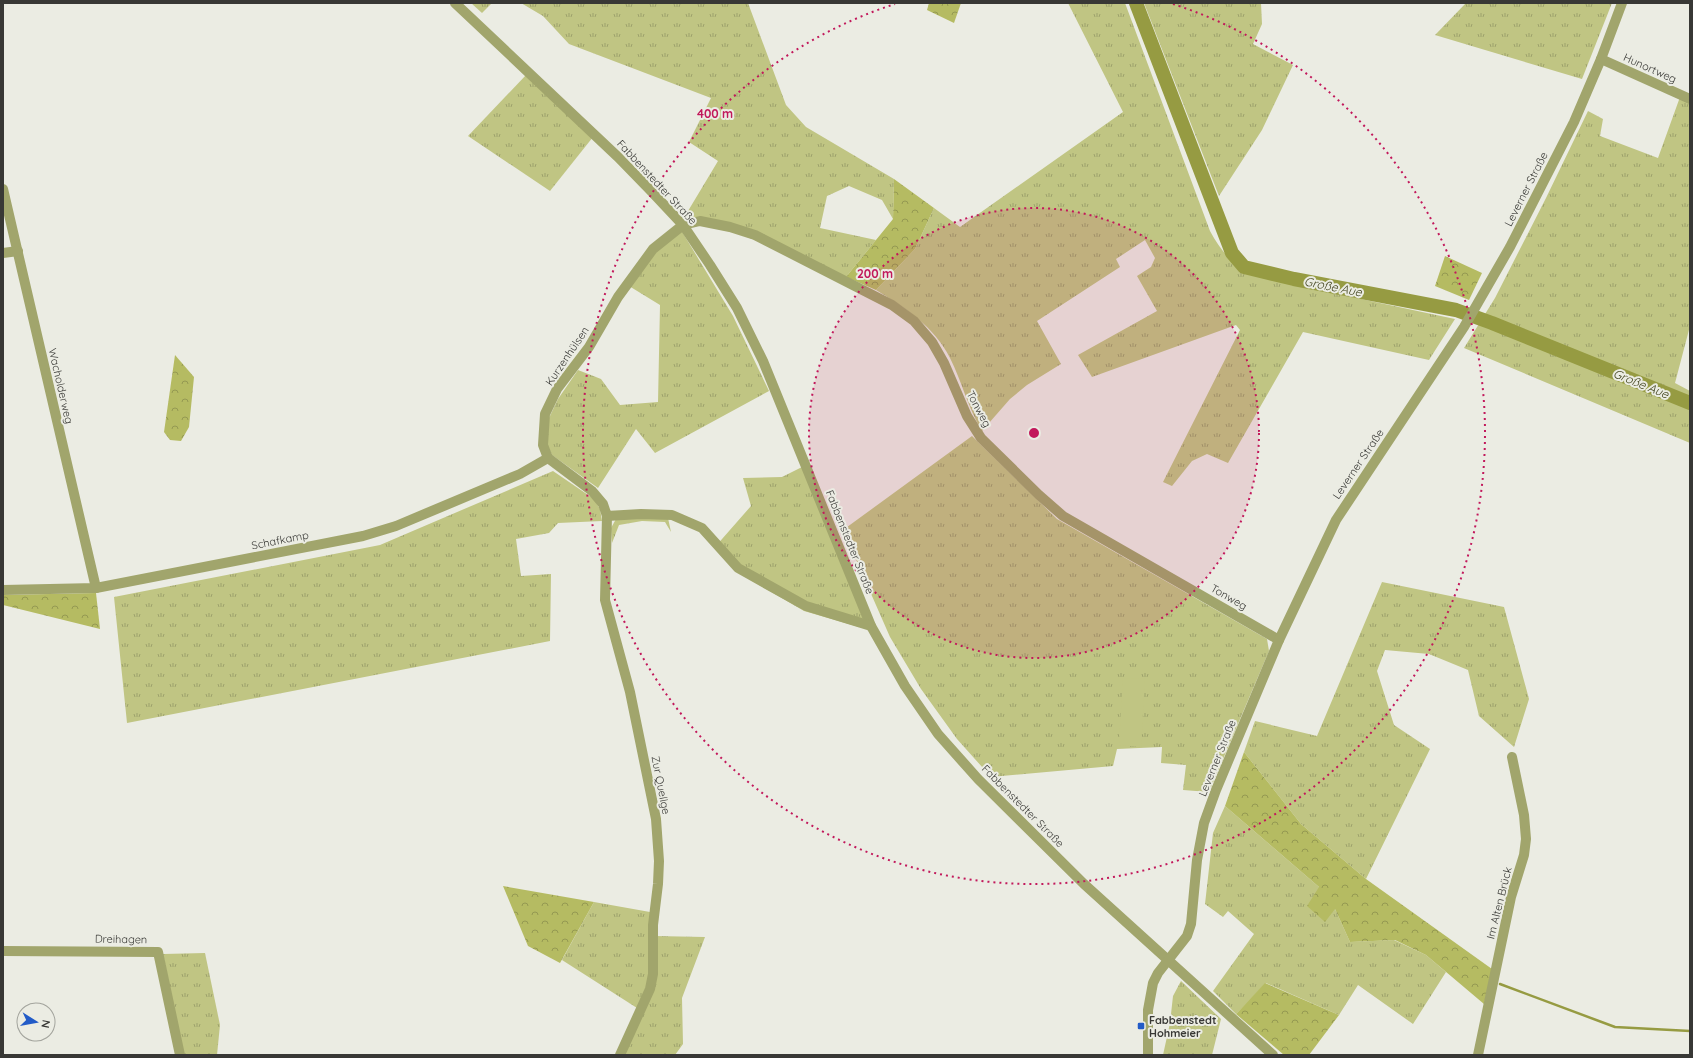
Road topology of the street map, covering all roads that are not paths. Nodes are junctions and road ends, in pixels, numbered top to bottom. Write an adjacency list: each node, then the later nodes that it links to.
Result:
1 (455, 3): 6 (street, Fabbenstedter Straße)
2 (1622, 3): 3 (street, Leverner Straße)
3 (1601, 59): 4 (street, Hunortweg); 14 (street, Leverner Straße)
4 (1690, 99)
5 (3, 189): 7 (street, Wacholderweg)
6 (683, 225): 9 (street, Kurzenhülsen); 13 (street, Fabbenstedter Straße); 14 (street, Tonweg)
7 (18, 251): 8 (street); 11 (street, Wacholderweg)
8 (3, 253)
9 (548, 458): 10 (street); 11 (street, Schafkamp)
10 (607, 516): 13 (street); 19 (street, Zur Quellge)
11 (96, 588): 12 (street, Schafkamp)
12 (3, 590)
13 (871, 626): 17 (street, Fabbenstedter Straße)
14 (1280, 640): 17 (street, Leverner Straße)
15 (1512, 757): 22 (street, Im Alten Brück)
16 (3, 951): 18 (street, Dreihagen)
17 (1169, 960): 20 (street, Leverner Straße); 21 (street, Fabbenstedter Straße)
18 (180, 1055)
19 (620, 1055)
20 (1148, 1055)
21 (1273, 1055)
22 (1478, 1055)

